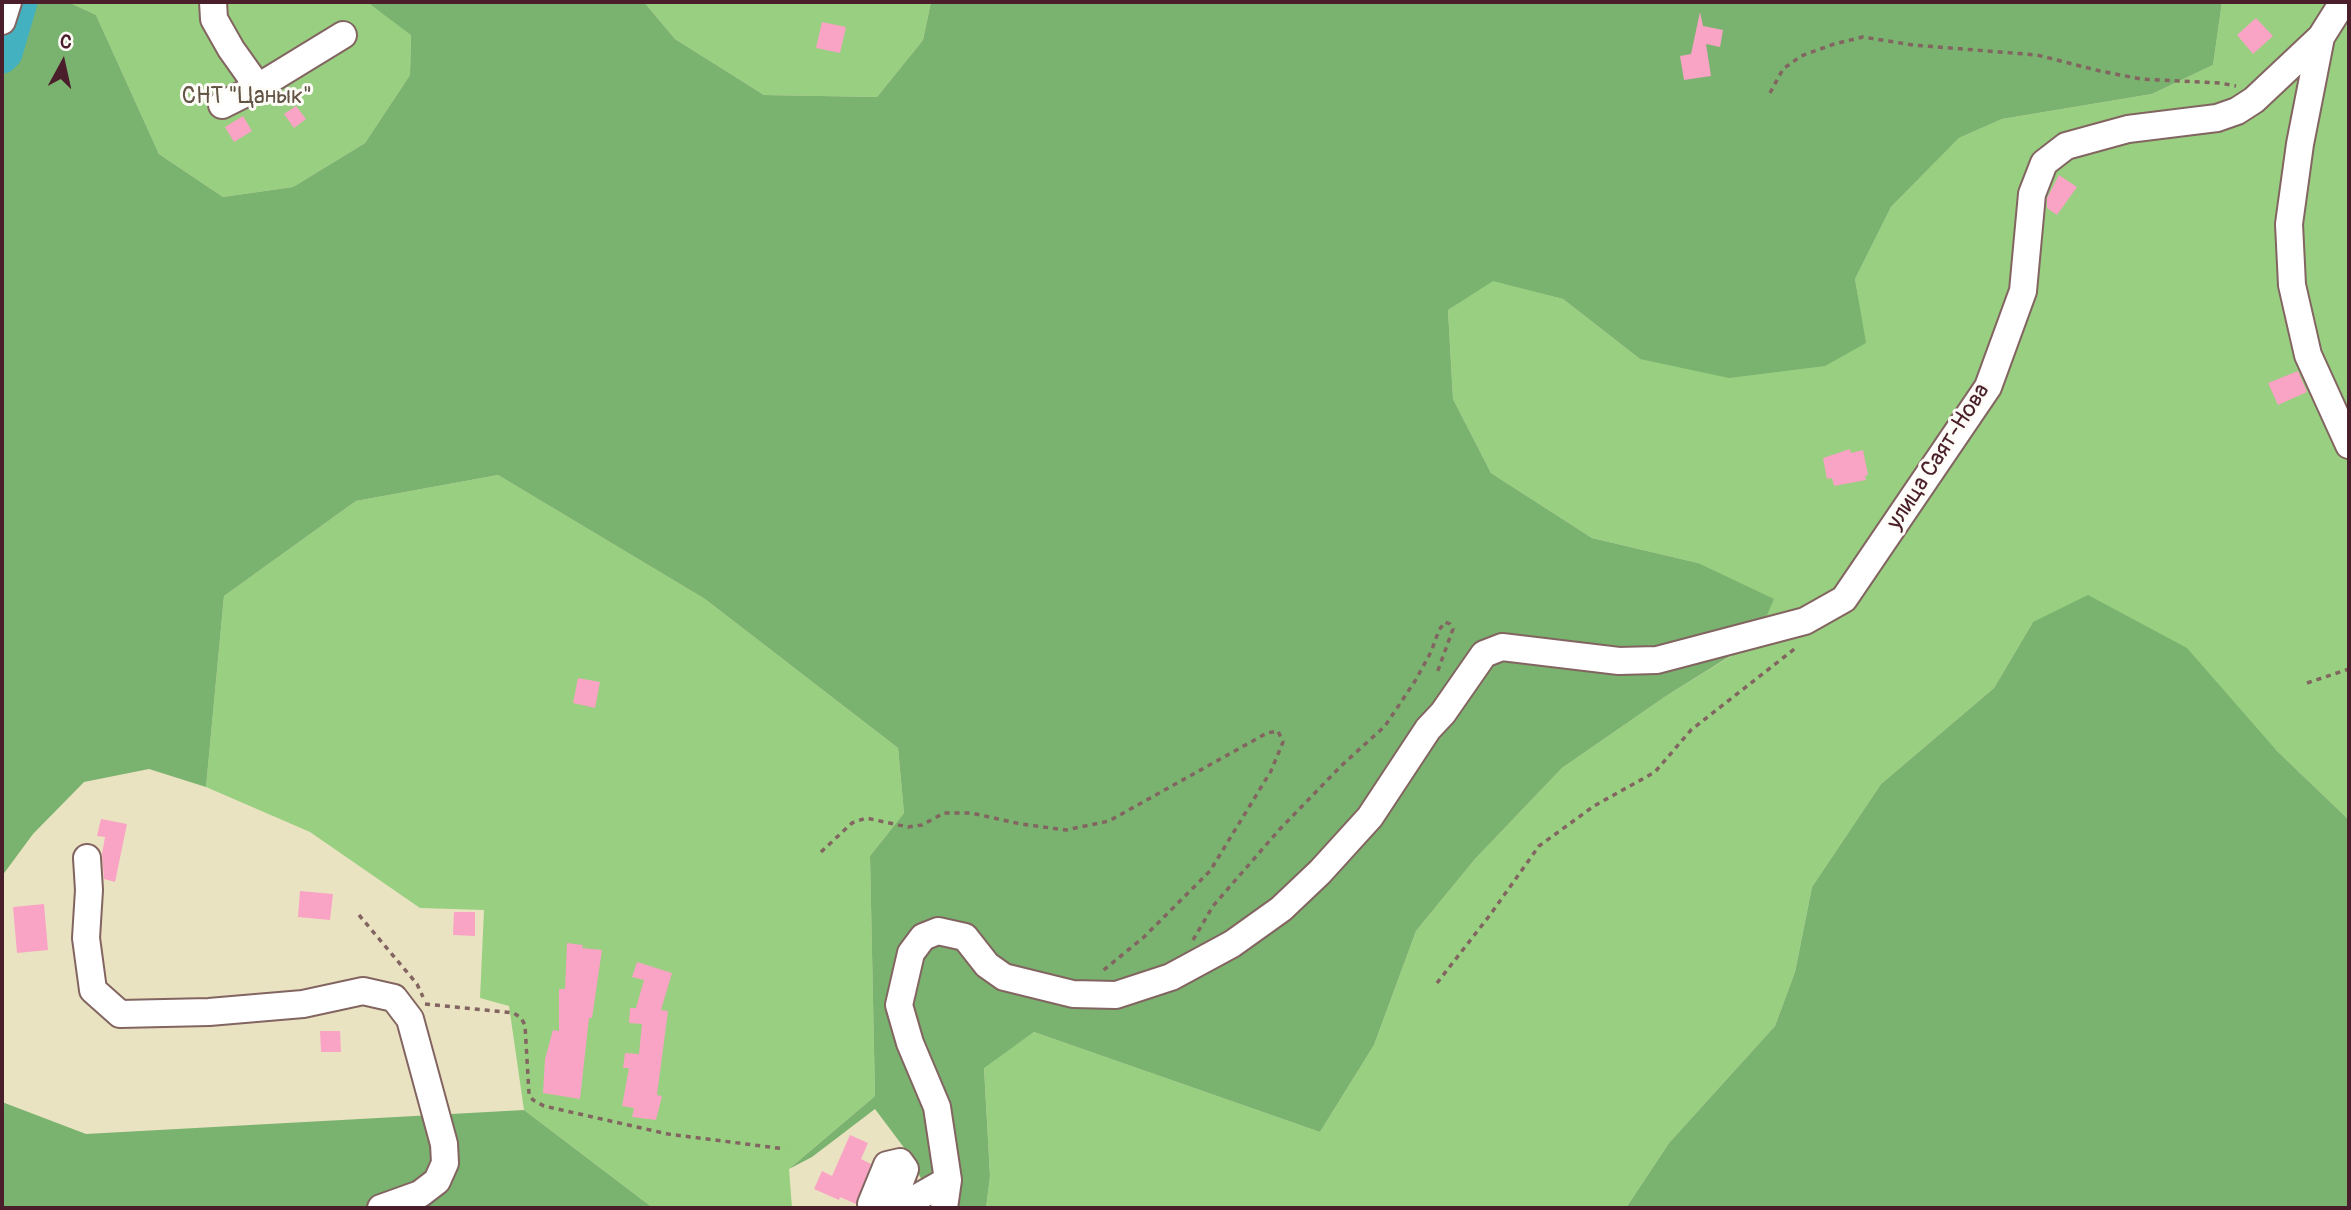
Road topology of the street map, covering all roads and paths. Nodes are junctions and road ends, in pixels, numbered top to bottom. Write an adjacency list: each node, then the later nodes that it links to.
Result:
1 (8, 2): 4 (street)
2 (213, 2): 7 (street)
3 (2343, 2): 6 (street, улица Саят-Нова)
4 (2, 21)
5 (343, 35): 7 (street)
6 (2321, 37): 9 (street, улица Саят-Нова); 11 (street, улица Саят-Нова)
7 (258, 87): 10 (street)
8 (1770, 93): 9 (path)
9 (2254, 100): 21 (street, улица Саят-Нова)
10 (222, 105)
11 (2349, 445)
12 (1800, 645): 20 (path)
13 (2349, 669): 15 (path)
14 (1437, 673): 19 (path)
15 (2307, 682)
16 (821, 852): 21 (path)
17 (87, 859): 23 (street)
18 (359, 915): 22 (path)
19 (1192, 942)
20 (1437, 984)
21 (1073, 994): 25 (street)
22 (425, 1003): 23 (path); 24 (path)
23 (415, 1036): 26 (street)
24 (785, 1149)
25 (948, 1180): 27 (street); 28 (street)
26 (381, 1208)
27 (913, 1208)
28 (944, 1208)

